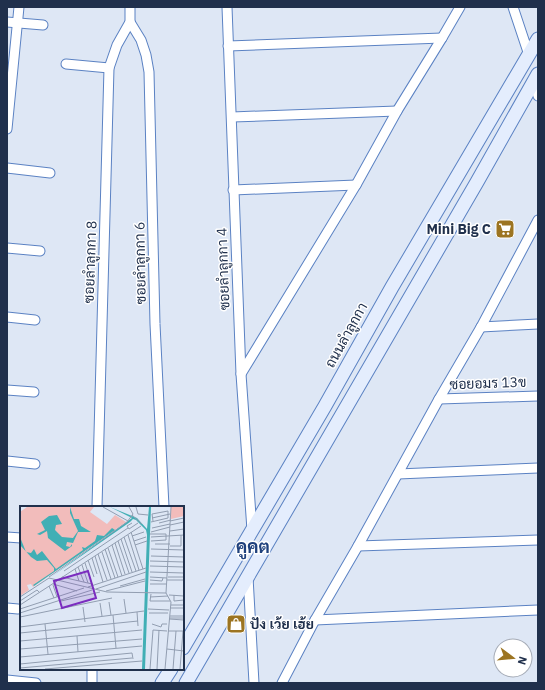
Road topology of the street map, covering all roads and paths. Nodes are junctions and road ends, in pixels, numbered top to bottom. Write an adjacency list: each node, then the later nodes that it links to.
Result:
1 (19, 7): 8 (street)
2 (130, 7): 7 (street)
3 (227, 7): 12 (street, ซอยลำลูกกา 4)
4 (460, 7): 10 (street)
5 (513, 7): 13 (street)
6 (7, 22): 8 (street)
7 (130, 22): 15 (street, ซอยลำลูกกา 8); 43 (street, ซอยลำลูกกา 6)
8 (17, 23): 9 (street); 17 (street)
9 (43, 26)
10 (442, 38): 12 (street); 19 (street)
11 (538, 39): 13 (main road, ถนนลำลูกกา)
12 (228, 46): 20 (street, ซอยลำลูกกา 4)
13 (529, 55): 44 (main road, ถนนลำลูกกา)
14 (66, 64): 15 (street)
15 (110, 68): 42 (street, ซอยลำลูกกา 8)
16 (536, 78): 18 (street); 49 (main road)
17 (9, 96): 21 (street)
18 (538, 96)
19 (397, 111): 20 (street); 24 (street)
20 (232, 117): 25 (street, ซอยลำลูกกา 4)
21 (7, 129)
22 (7, 168): 23 (street)
23 (50, 173)
24 (356, 185): 25 (street); 33 (street)
25 (233, 190): 33 (street, ซอยลำลูกกา 4)
26 (538, 220): 32 (street)
27 (7, 248): 28 (street)
28 (40, 251)
29 (7, 318): 30 (street)
30 (34, 320)
31 (538, 324): 32 (street)
32 (481, 327): 37 (street)
33 (241, 374): 44 (street, ซอยลำลูกกา 4)
34 (7, 390): 35 (street)
35 (34, 392)
36 (538, 396): 37 (street, ซอยอมร 13ข)
37 (439, 399): 41 (street)
38 (7, 462): 39 (street)
39 (35, 464)
40 (538, 468): 41 (street)
41 (398, 474): 48 (street)
42 (97, 506)
43 (164, 506)
44 (252, 530): 54 (main road, ถนนลำลูกกา)
45 (7, 537): 46 (street)
46 (20, 538)
47 (538, 540): 48 (street)
48 (358, 546): 53 (street)
49 (248, 576): 61 (main road); 62 (street)
50 (7, 608): 51 (street)
51 (18, 609)
52 (538, 610): 53 (street)
53 (316, 620): 63 (street)
54 (184, 646)
55 (92, 670): 59 (street)
56 (169, 670): 60 (main road)
57 (7, 680): 58 (street)
58 (36, 683)
59 (92, 683)
60 (162, 683)
61 (186, 683)
62 (254, 683)
63 (282, 683)

